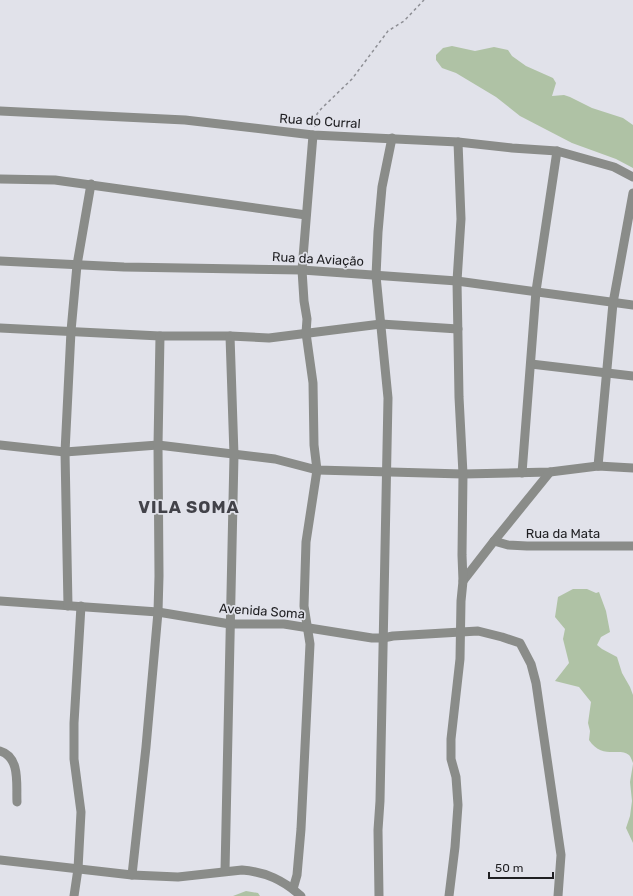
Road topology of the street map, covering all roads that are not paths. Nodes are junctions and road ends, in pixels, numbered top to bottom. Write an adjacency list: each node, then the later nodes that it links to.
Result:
1 (0, 110): 2 (street, Rua do Curral)
2 (313, 135): 3 (street, Rua do Curral); 10 (street)
3 (392, 138): 4 (street, Rua do Curral); 14 (street)
4 (458, 142): 5 (street, Rua do Curral); 15 (street)
5 (558, 151): 6 (street, Rua do Curral); 16 (street)
6 (633, 177)
7 (0, 179): 8 (street)
8 (91, 184): 10 (street); 12 (street)
9 (633, 193): 17 (street)
10 (306, 214): 13 (street)
11 (0, 261): 12 (street, Rua da Aviação)
12 (77, 265): 13 (street, Rua da Aviação); 22 (street)
13 (302, 270): 14 (street, Rua da Aviação); 23 (street)
14 (376, 276): 15 (street, Rua da Aviação); 19 (street)
15 (457, 281): 16 (street, Rua da Aviação); 21 (street)
16 (536, 291): 17 (street, Rua da Aviação); 26 (street)
17 (613, 303): 18 (street, Rua da Aviação); 27 (street)
18 (633, 305)
19 (380, 324): 21 (street); 23 (street); 36 (street)
20 (0, 328): 22 (street)
21 (458, 329): 39 (street)
22 (71, 331): 24 (street); 31 (street)
23 (306, 333): 25 (street); 35 (street)
24 (160, 336): 25 (street); 30 (street)
25 (230, 336): 32 (street)
26 (531, 364): 27 (street); 38 (street)
27 (606, 372): 28 (street); 33 (street)
28 (633, 376)
29 (0, 446): 31 (street)
30 (158, 446): 31 (street); 32 (street); 46 (street)
31 (65, 452): 44 (street)
32 (234, 455): 35 (street); 47 (street)
33 (598, 466): 34 (street); 37 (street)
34 (633, 468)
35 (316, 470): 36 (street); 48 (street)
36 (387, 471): 39 (street); 50 (street)
37 (550, 472): 38 (street); 40 (street)
38 (522, 473): 39 (street)
39 (463, 474): 42 (street)
40 (494, 541): 41 (street, Rua da Mata); 42 (street)
41 (633, 546)
42 (463, 581): 49 (street)
43 (0, 601): 44 (street, Avenida Soma)
44 (68, 606): 45 (street, Avenida Soma)
45 (81, 606): 46 (street, Avenida Soma); 54 (street)
46 (158, 612): 47 (street, Avenida Soma); 56 (street)
47 (230, 624): 48 (street, Avenida Soma); 55 (street)
48 (308, 628): 50 (street, Avenida Soma); 57 (street)
49 (460, 632): 50 (street, Avenida Soma); 61 (street); 62 (street, Avenida Soma)
50 (383, 638): 60 (street)
51 (0, 751): 52 (street)
52 (16, 802)
53 (0, 860): 54 (street)
54 (78, 869): 56 (street); 58 (street)
55 (225, 872): 56 (street); 57 (street)
56 (132, 875)
57 (293, 889): 59 (street)
58 (74, 896)
59 (301, 896)
60 (379, 896)
61 (449, 896)
62 (558, 896)

